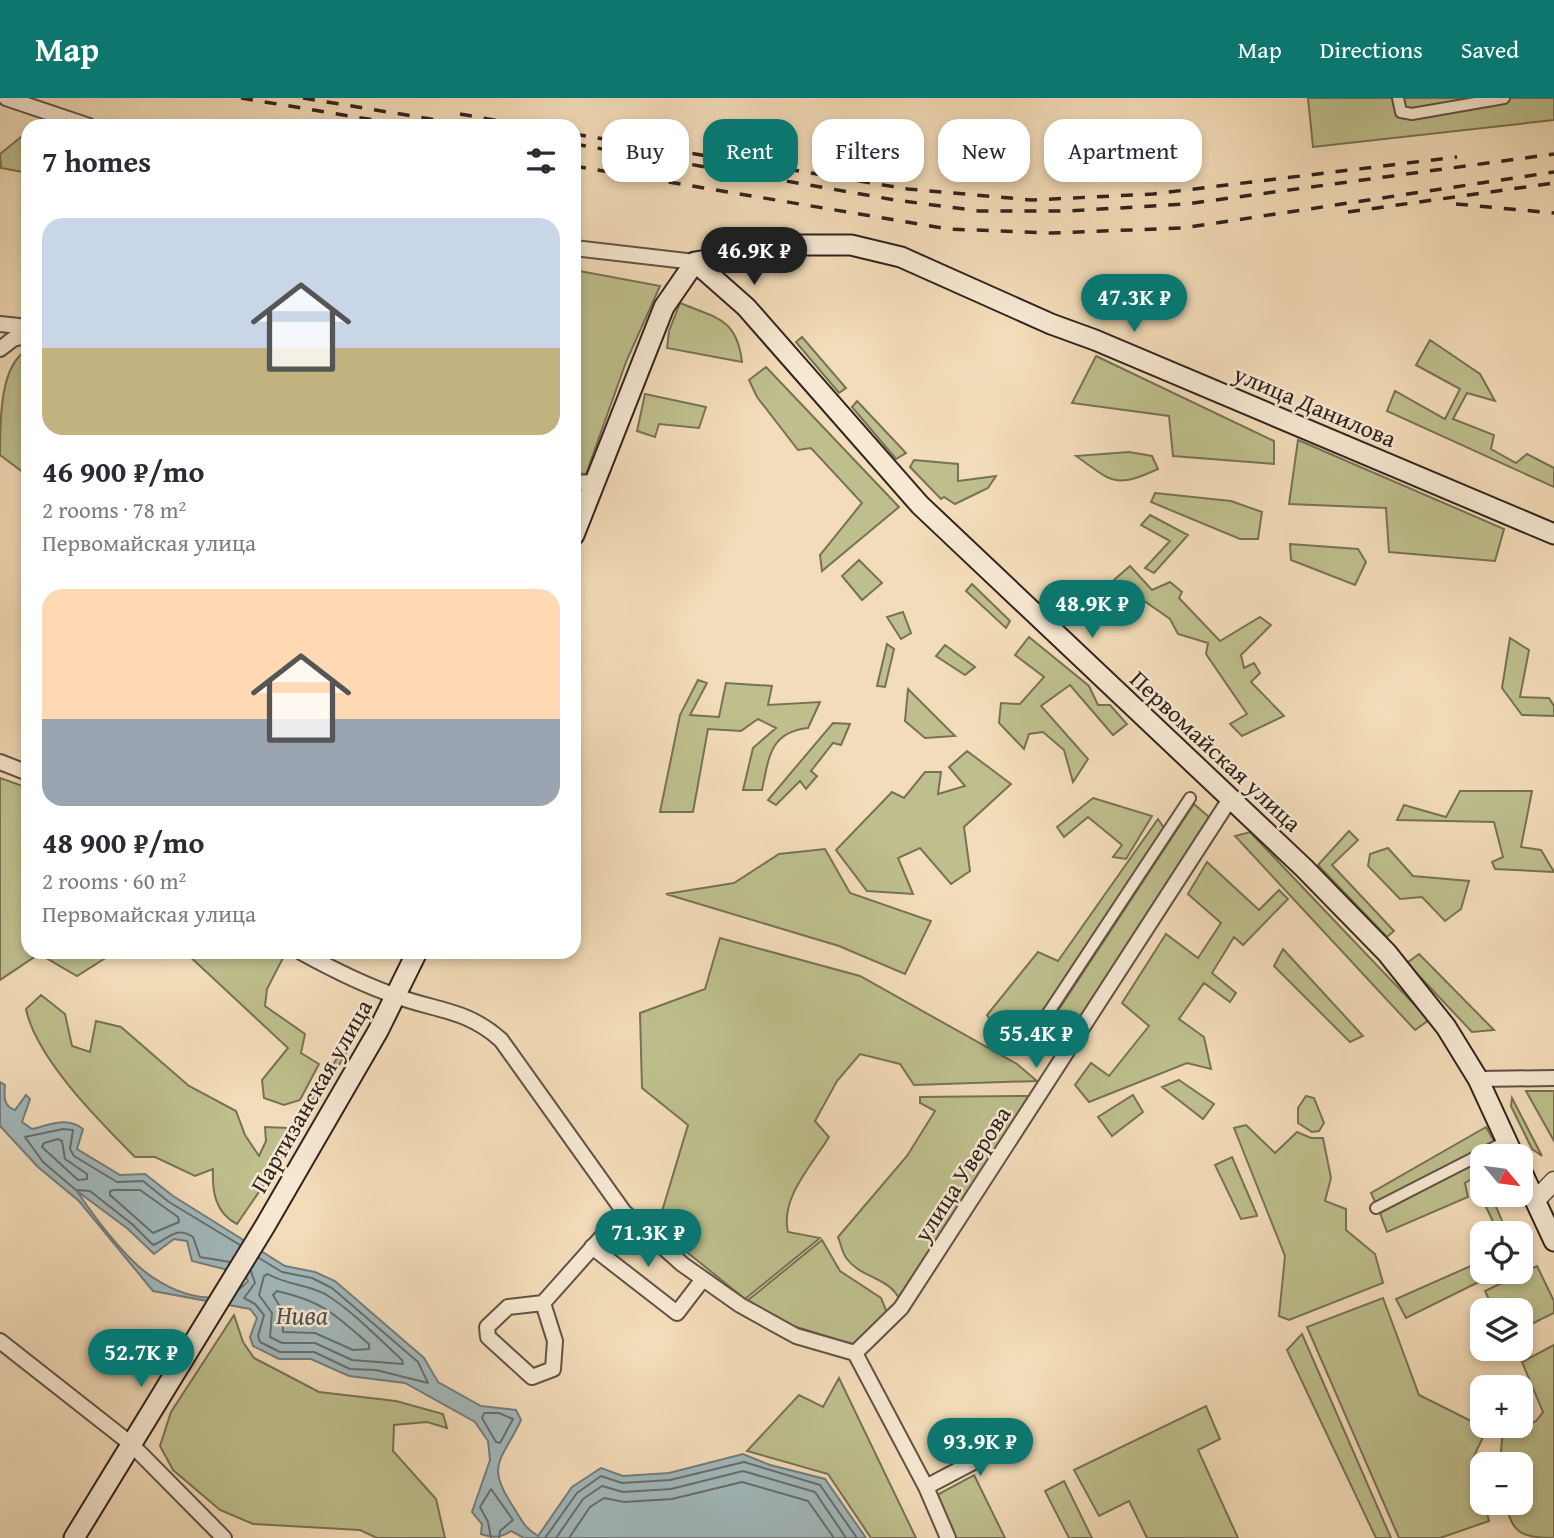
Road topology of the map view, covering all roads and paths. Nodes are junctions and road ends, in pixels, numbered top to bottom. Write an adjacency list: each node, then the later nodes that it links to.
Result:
1 (6, 98): 4 (street)
2 (1398, 98): 3 (street)
3 (1504, 98)
4 (68, 119)
5 (581, 249): 6 (street)
6 (695, 262): 11 (main road); 14 (main road, улица Данилова); 18 (main road, Первомайская улица)
7 (0, 324): 8 (street)
8 (21, 326)
9 (21, 337): 10 (street)
10 (0, 349)
11 (594, 482): 12 (street); 13 (main road)
12 (581, 483)
13 (581, 517)
14 (1554, 534)
15 (0, 762): 16 (street)
16 (21, 770)
17 (1190, 799): 22 (street)
18 (1230, 799): 24 (main road, Первомайская улица); 37 (street, улица Уверова)
19 (316, 959): 21 (street)
20 (414, 959): 21 (main road, Партизанская улица)
21 (396, 996): 31 (street); 39 (main road, Партизанская улица)
22 (1031, 1039)
23 (1554, 1078): 24 (street)
24 (1478, 1079): 25 (main road, Первомайская улица)
25 (1509, 1144)
26 (1470, 1167): 30 (street)
27 (1554, 1181): 29 (street)
28 (1533, 1197): 29 (main road)
29 (1535, 1201): 32 (main road)
30 (1376, 1208)
31 (624, 1212): 33 (street); 34 (street)
32 (1554, 1241)
33 (592, 1247): 34 (street); 35 (street)
34 (703, 1279): 37 (street)
35 (543, 1303): 35 (street)
36 (0, 1341): 39 (street)
37 (855, 1353): 40 (street)
38 (1007, 1438): 40 (street)
39 (131, 1444): 41 (main road, Партизанская улица); 42 (street)
40 (926, 1487): 43 (street)
41 (74, 1538)
42 (224, 1538)
43 (948, 1538)

